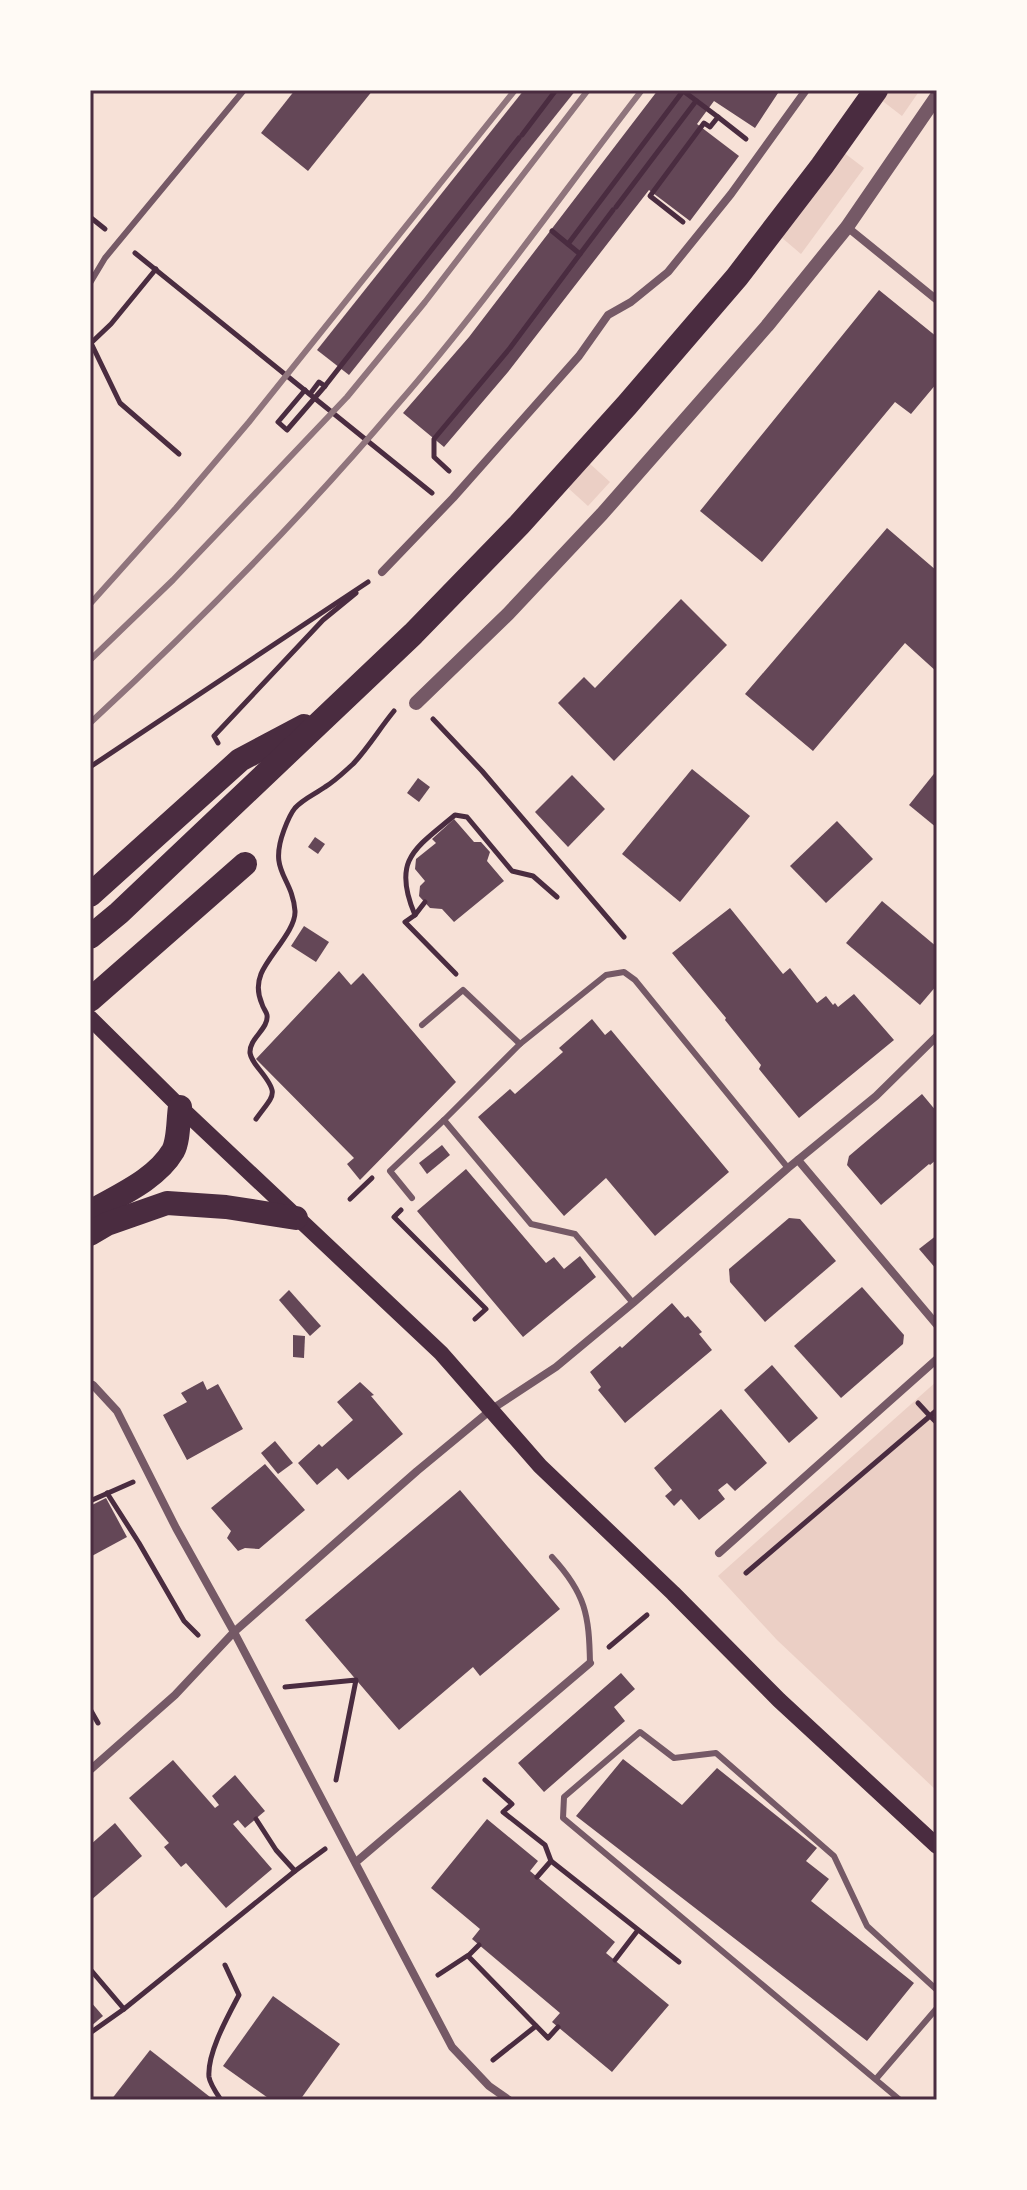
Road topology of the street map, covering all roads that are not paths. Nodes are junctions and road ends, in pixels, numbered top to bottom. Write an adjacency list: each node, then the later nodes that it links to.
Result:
1 (244, 90): 6 (lane)
2 (806, 90): 8 (street)
3 (876, 90): 10 (highway)
4 (937, 96): 5 (street)
5 (847, 227): 7 (street); 9 (street)
6 (90, 283)
7 (937, 300)
8 (382, 572)
9 (416, 703)
10 (334, 710): 12 (highway); 13 (highway)
11 (245, 864): 14 (highway)
12 (90, 895)
13 (90, 937)
14 (90, 1000)
15 (90, 1018): 19 (main road)
16 (422, 1025): 18 (lane)
17 (937, 1036): 21 (street)
18 (520, 1044): 20 (lane); 22 (lane)
19 (180, 1107): 24 (highway); 25 (main road)
20 (444, 1120): 23 (lane); 27 (lane)
21 (798, 1160): 22 (street); 28 (street)
22 (788, 1168): 27 (street)
23 (412, 1198)
24 (90, 1212)
25 (296, 1218): 26 (highway); 31 (main road)
26 (90, 1234)
27 (633, 1303): 31 (street)
28 (937, 1325)
29 (937, 1359): 32 (street)
30 (91, 1386): 34 (street)
31 (492, 1409): 34 (street); 37 (main road)
32 (719, 1553)
33 (552, 1557): 35 (lane)
34 (234, 1632): 36 (street); 38 (street)
35 (590, 1663): 38 (street)
36 (90, 1770)
37 (937, 1846)
38 (356, 1862): 42 (street)
39 (937, 1990): 41 (lane)
40 (937, 2008): 41 (lane)
41 (876, 2079): 43 (lane)
42 (509, 2100)
43 (900, 2100)

